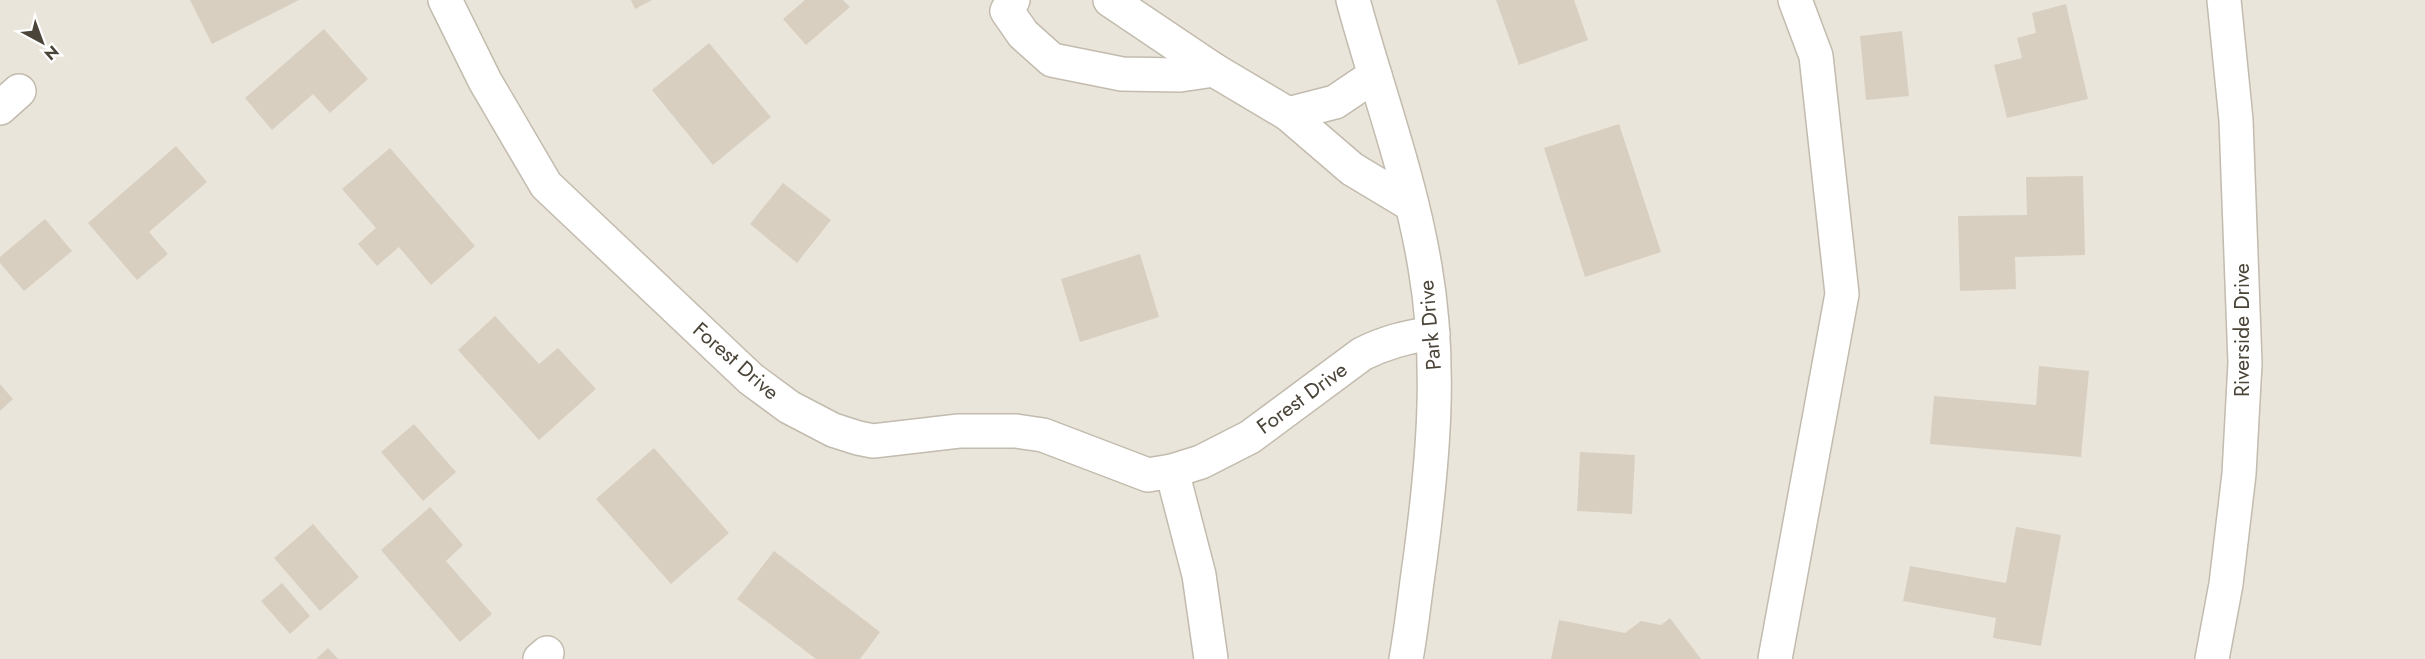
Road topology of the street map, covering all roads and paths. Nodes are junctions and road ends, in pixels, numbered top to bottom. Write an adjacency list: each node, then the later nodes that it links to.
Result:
1 (446, 0): 12 (street, Forest Drive)
2 (1013, 0): 7 (street)
3 (1110, 0): 7 (street)
4 (1353, 0): 8 (street, Park Drive)
5 (1795, 0): 15 (street)
6 (2224, 0): 16 (street, Riverside Drive)
7 (1214, 70): 9 (street)
8 (1375, 75): 9 (street); 10 (street, Park Drive)
9 (1288, 114): 10 (street)
10 (1412, 205): 11 (street, Park Drive)
11 (1433, 333): 12 (street, Forest Drive); 14 (street, Park Drive)
12 (1172, 471): 13 (street)
13 (1211, 659)
14 (1406, 659)
15 (1775, 659)
16 (2212, 659)

